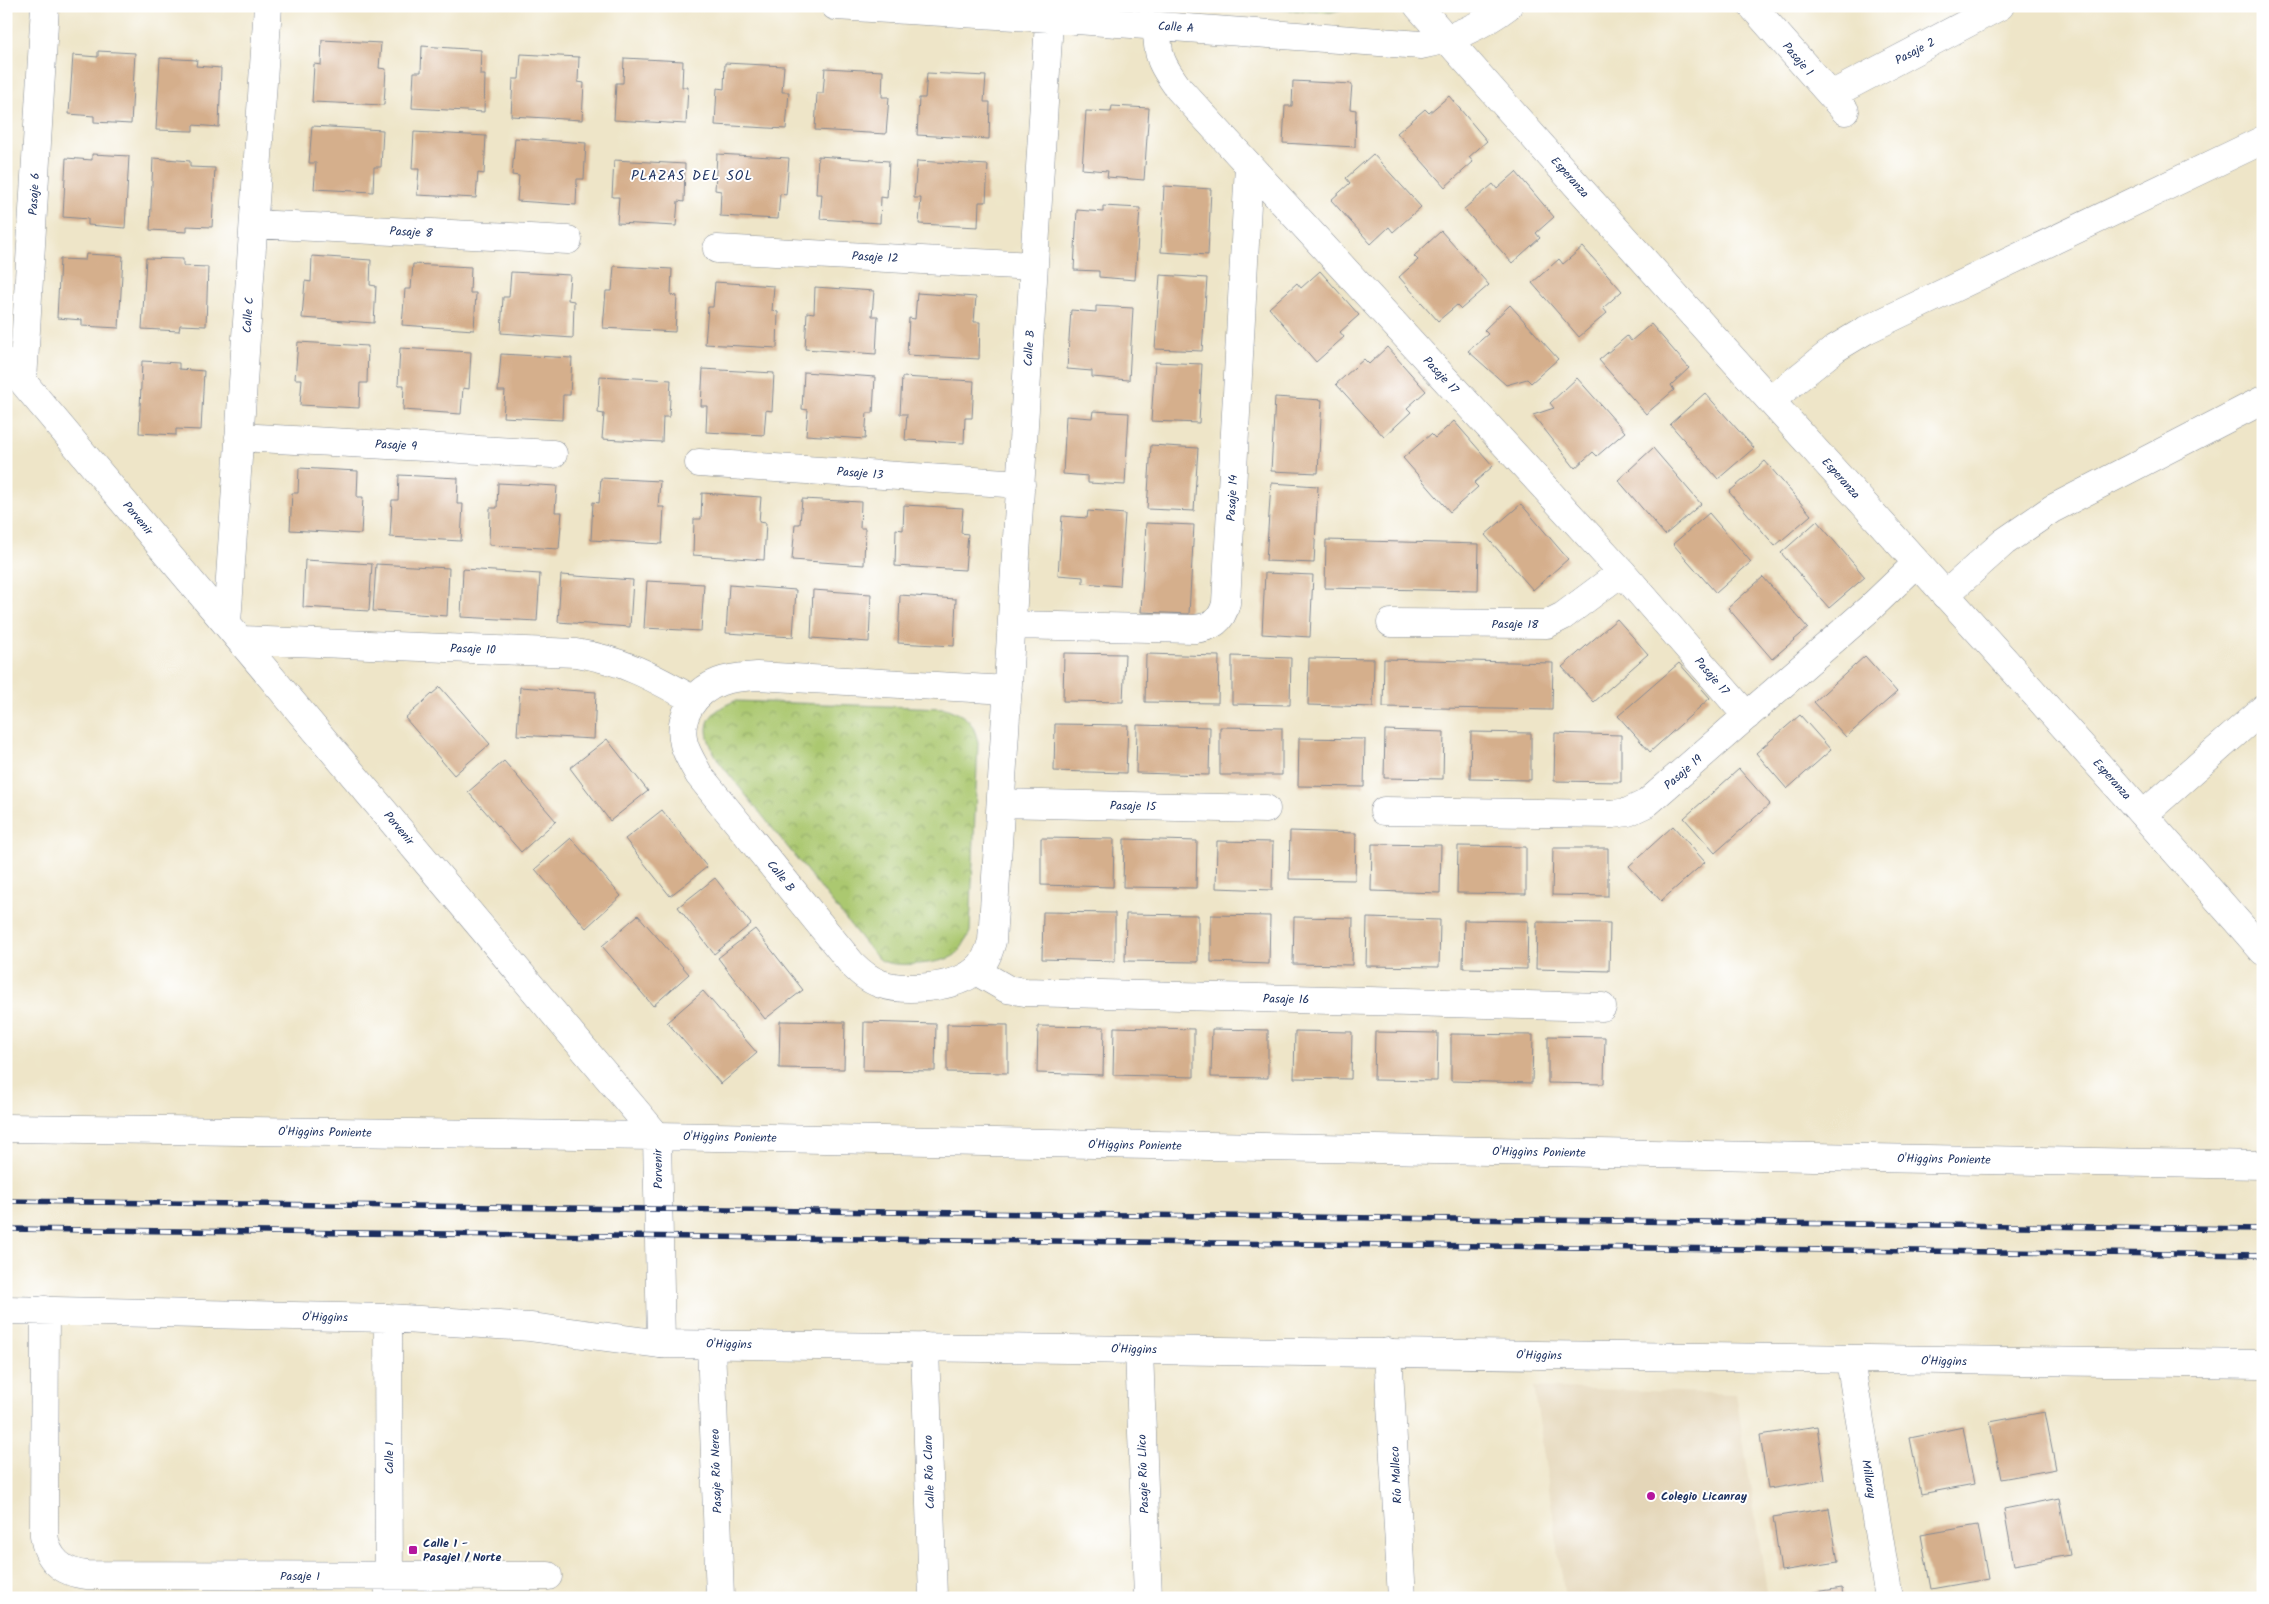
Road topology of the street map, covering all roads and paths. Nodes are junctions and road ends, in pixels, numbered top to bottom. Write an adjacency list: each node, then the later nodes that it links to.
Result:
1 (46, 6): 18 (street, Pasaje 6)
2 (268, 6): 14 (street, Calle C)
3 (835, 6): 8 (street, Calle A)
4 (1418, 6): 10 (street, Esperanza)
5 (1508, 6): 10 (street, Calle A)
6 (1752, 6): 11 (street, Pasaje 1)
7 (2000, 6): 11 (street, Pasaje 2)
8 (1050, 12): 9 (street, Calle A); 17 (street, Calle B)
9 (1157, 26): 10 (street, Calle A); 13 (street, Pasaje 17)
10 (1446, 39): 19 (street, Esperanza)
11 (1838, 103)
12 (2263, 140): 19 (street)
13 (1249, 166): 26 (street, Pasaje 17); 29 (street, Pasaje 14)
14 (254, 224): 15 (street, Pasaje 8); 21 (street, Calle C)
15 (568, 240)
16 (716, 249): 17 (street, Pasaje 12)
17 (1034, 266): 24 (street, Calle B)
18 (14, 371): 30 (street, Porvenir)
19 (1771, 400): 25 (street, Esperanza)
20 (2263, 400): 27 (street)
21 (240, 437): 22 (street, Pasaje 9); 30 (street, Calle C)
22 (553, 454)
23 (699, 463): 24 (street, Pasaje 13)
24 (1021, 484): 29 (street, Calle B)
25 (1916, 564): 27 (street, Esperanza); 34 (street, Pasaje 19)
26 (1622, 572): 28 (street, Pasaje 18); 34 (street, Pasaje 17)
27 (1945, 595): 38 (street, Esperanza)
28 (1392, 623)
29 (1012, 625): 31 (street, Calle B)
30 (234, 631): 32 (street, Pasaje 10); 43 (street, Porvenir)
31 (1008, 690): 32 (street, Calle B); 35 (street, Calle B)
32 (694, 700): 40 (street, Calle B)
33 (2263, 709): 38 (street)
34 (1747, 716): 37 (street, Pasaje 19)
35 (1001, 804): 36 (street, Pasaje 15); 40 (street, Calle B)
36 (1266, 809)
37 (1384, 811)
38 (2144, 814): 39 (street, Esperanza)
39 (2263, 951)
40 (976, 971): 41 (street, Pasaje 16)
41 (1602, 1007)
42 (6, 1128): 43 (street, O'Higgins Poniente)
43 (657, 1136): 44 (street, O'Higgins Poniente); 48 (street, Porvenir)
44 (2263, 1165)
45 (6, 1310): 46 (street, O'Higgins)
46 (45, 1310): 47 (street, O'Higgins); 56 (street, Pasaje 1)
47 (388, 1318): 48 (street, O'Higgins); 56 (street, Calle 1)
48 (660, 1344): 49 (street, O'Higgins)
49 (711, 1344): 50 (street, O'Higgins); 57 (street, Pasaje Río Nereo)
50 (925, 1347): 51 (street, O'Higgins); 58 (street, Calle Río Claro)
51 (1139, 1350): 52 (street, O'Higgins); 59 (street, Pasaje Río Llico)
52 (1388, 1352): 53 (street, O'Higgins); 60 (street, Río Malleco)
53 (1850, 1360): 54 (street, O'Higgins); 61 (street, Millaray)
54 (2263, 1364)
55 (548, 1576): 56 (street, Pasaje 1)
56 (389, 1587)
57 (720, 1598)
58 (933, 1598)
59 (1148, 1598)
60 (1402, 1598)
61 (1888, 1598)

